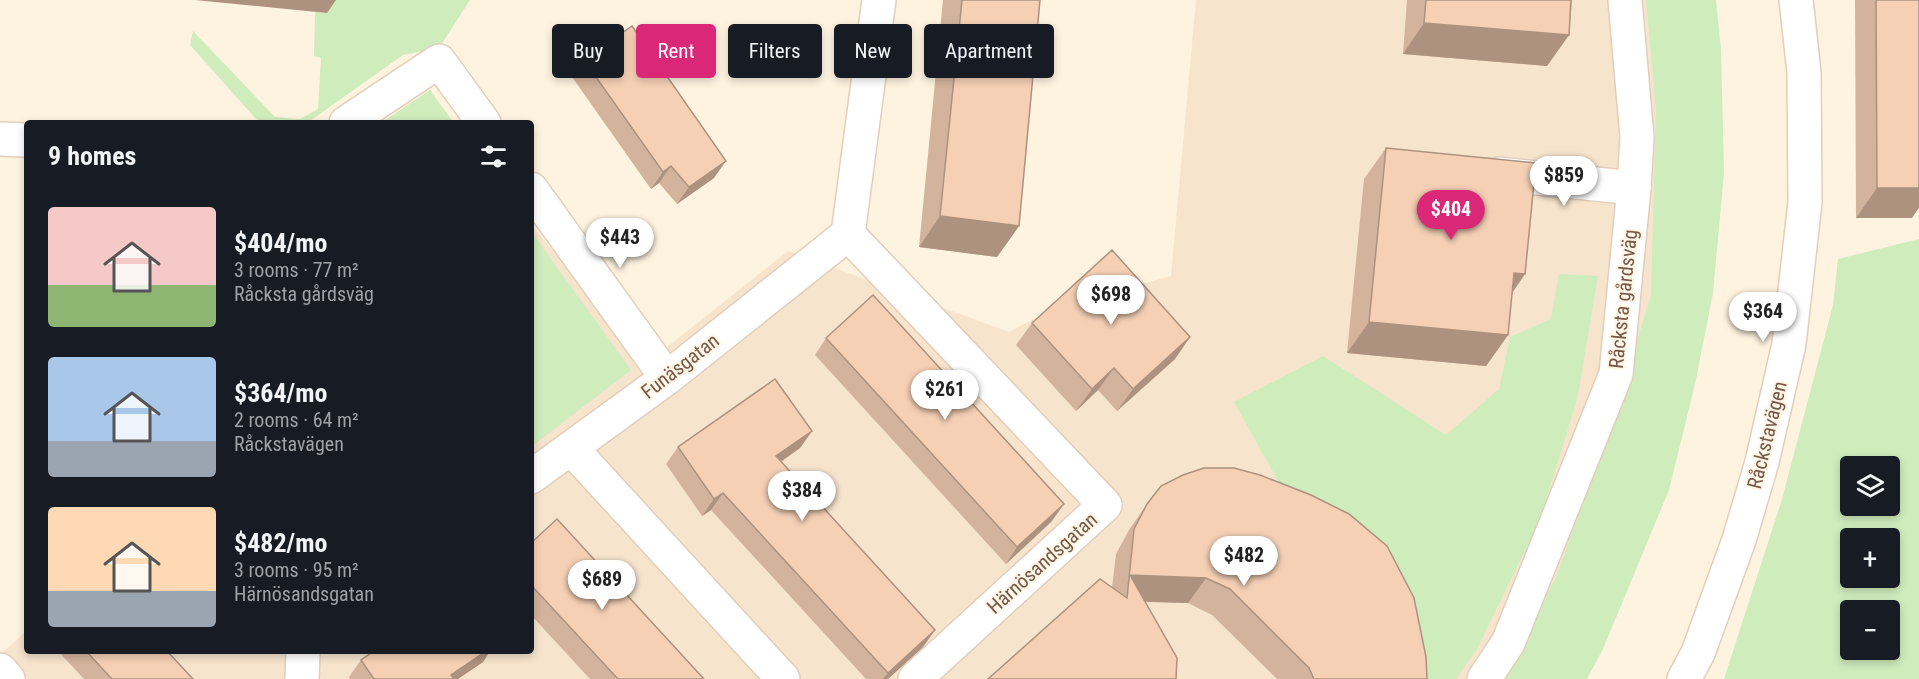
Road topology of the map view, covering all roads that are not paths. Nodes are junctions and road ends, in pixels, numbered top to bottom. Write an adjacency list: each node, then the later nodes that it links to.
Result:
1 (879, 0): 11 (street)
2 (1625, 0): 9 (street, Råcksta gårdsväg)
3 (1796, 0): 22 (street, Råckstavägen)
4 (350, 120): 5 (street)
5 (482, 120)
6 (0, 139): 7 (street)
7 (24, 140)
8 (1499, 174): 9 (street)
9 (1634, 188): 21 (street, Råcksta gårdsväg)
10 (534, 193): 12 (street)
11 (848, 234): 12 (street, Funäsgatan); 20 (street, Härnösandsgatan)
12 (667, 378): 13 (street, Funäsgatan)
13 (572, 448): 14 (street, Funäsgatan); 19 (street)
14 (534, 475)
15 (303, 654): 18 (street)
16 (0, 670): 17 (street)
17 (8, 679)
18 (302, 679)
19 (783, 679)
20 (915, 679)
21 (1484, 679)
22 (1684, 679)

